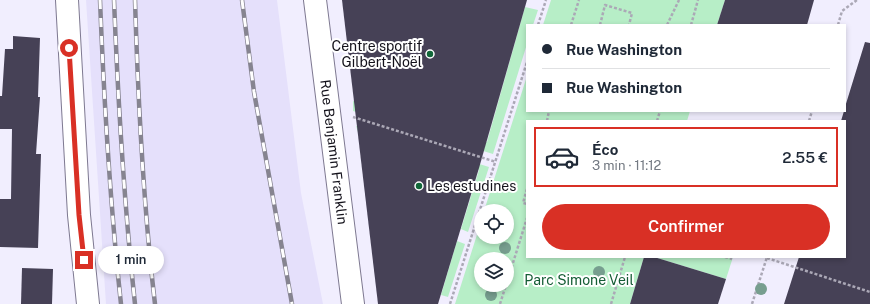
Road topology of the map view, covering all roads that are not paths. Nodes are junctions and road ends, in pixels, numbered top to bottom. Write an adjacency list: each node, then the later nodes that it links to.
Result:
1 (66, 0): 3 (street)
2 (315, 0): 4 (street, Rue Benjamin Franklin)
3 (88, 304)
4 (353, 304)

